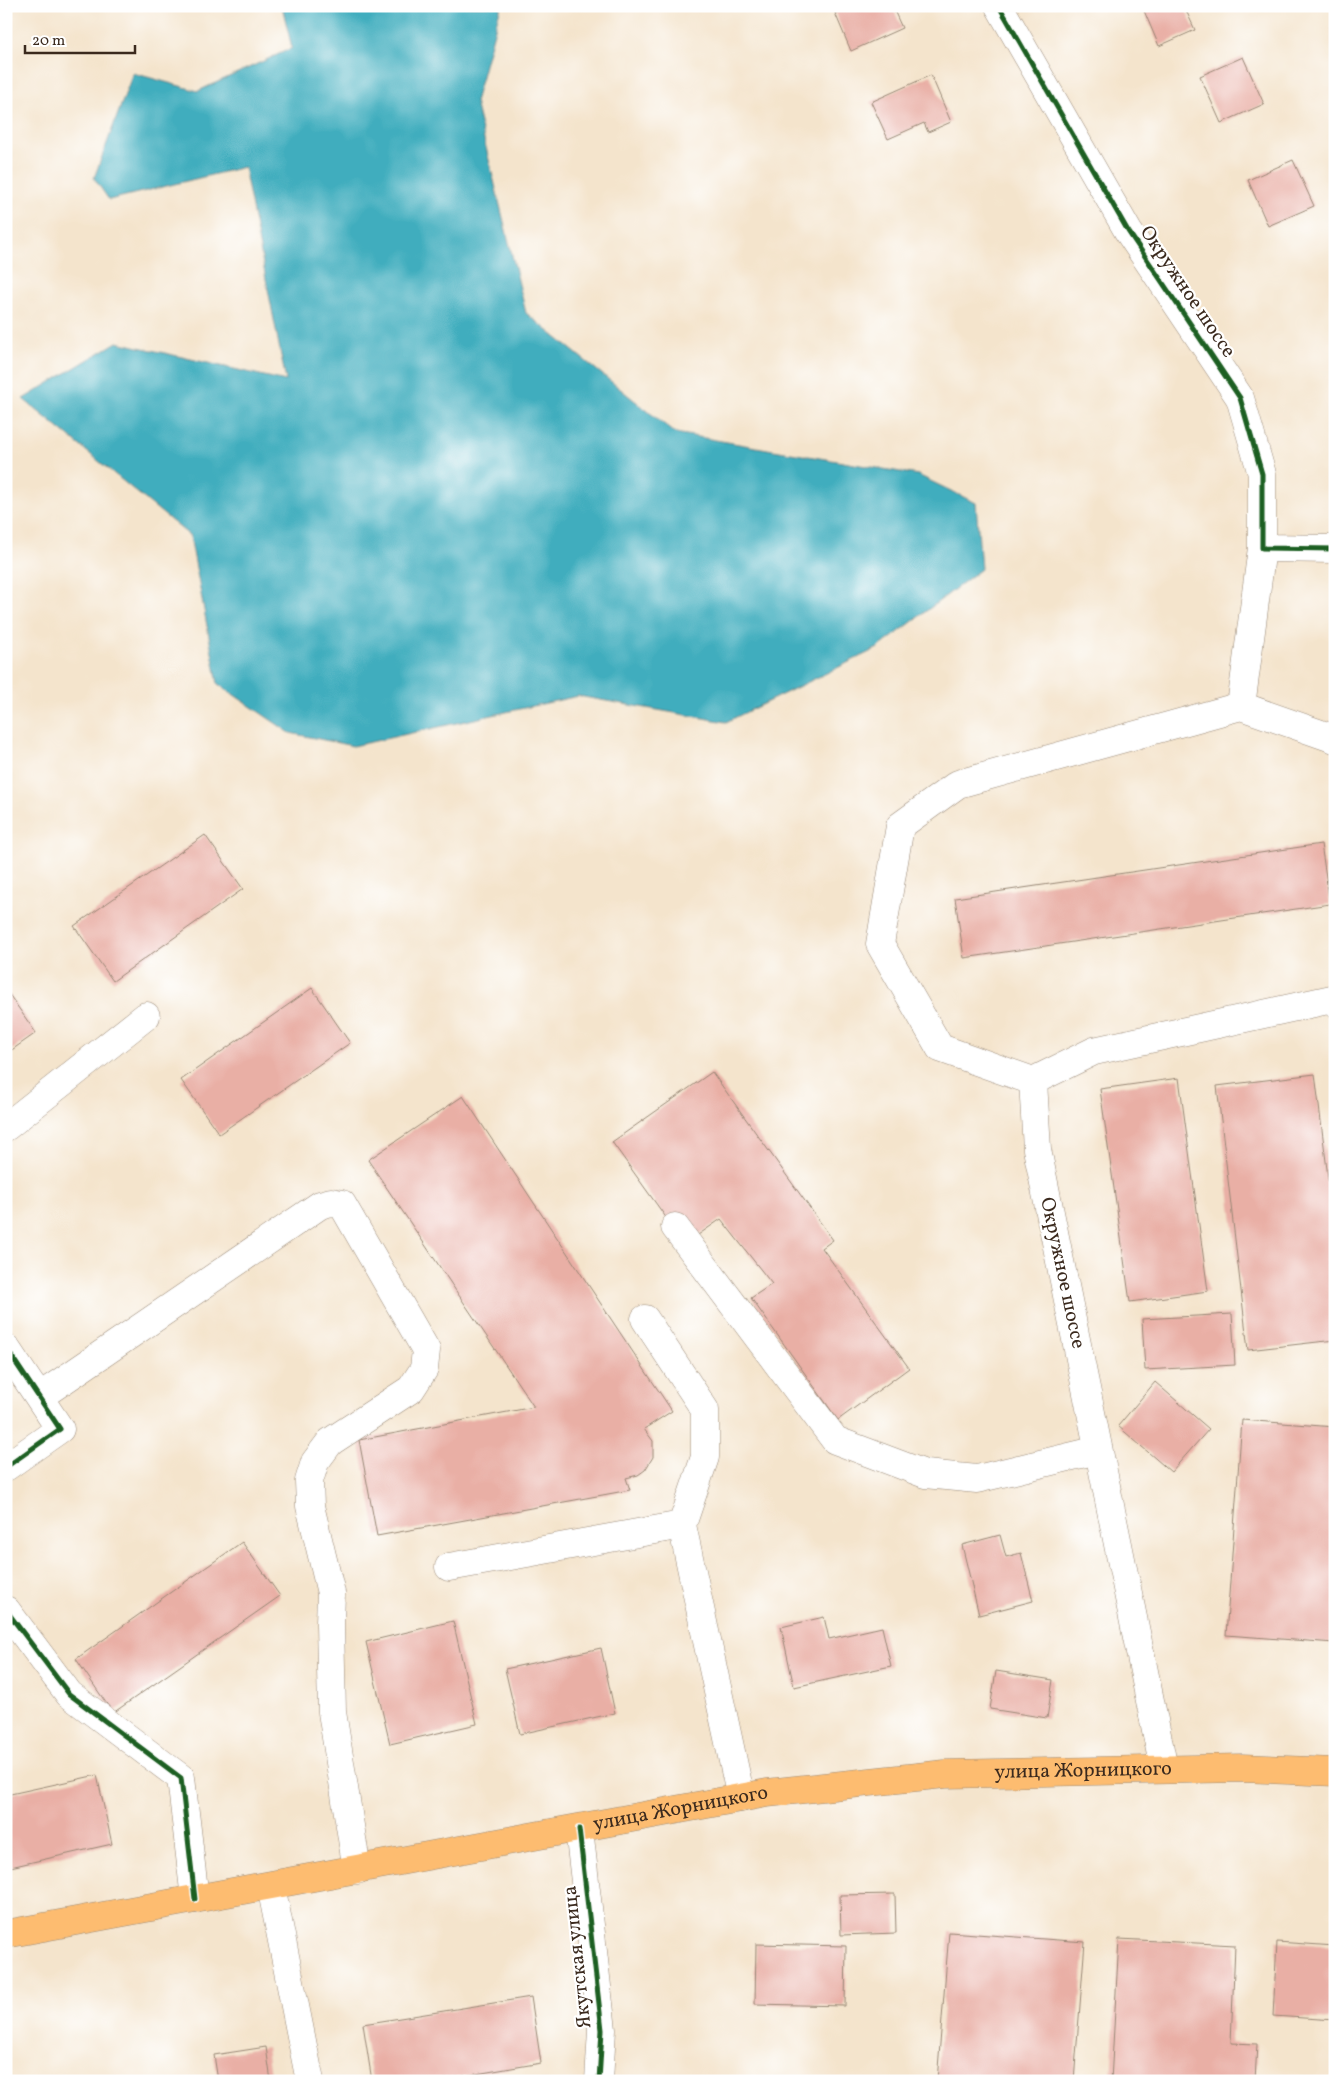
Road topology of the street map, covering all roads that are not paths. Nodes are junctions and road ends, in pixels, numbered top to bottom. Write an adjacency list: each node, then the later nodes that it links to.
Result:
1 (999, 6): 2 (street, Окружное шоссе)
2 (1262, 548): 3 (street); 4 (street, Окружное шоссе)
3 (1335, 549)
4 (1241, 706): 5 (street); 8 (street)
5 (1335, 739)
6 (1334, 998): 8 (street)
7 (146, 1016): 9 (street)
8 (1033, 1081): 14 (street, Окружное шоссе)
9 (6, 1127)
10 (675, 1227): 14 (street)
11 (646, 1319): 16 (street)
12 (6, 1348): 13 (street)
13 (39, 1398): 15 (street); 23 (street)
14 (1098, 1450): 19 (street, Окружное шоссе)
15 (6, 1467)
16 (682, 1525): 17 (street); 21 (street)
17 (449, 1567)
18 (6, 1610): 25 (street)
19 (1164, 1769): 20 (main road, улица Жорницкого); 21 (main road, улица Жорницкого)
20 (1335, 1772)
21 (741, 1798): 22 (main road, улица Жорницкого)
22 (579, 1829): 23 (main road, улица Жорницкого); 28 (street, Якутская улица)
23 (357, 1870): 24 (main road, улица Жорницкого)
24 (271, 1886): 25 (main road, улица Жорницкого); 27 (street)
25 (195, 1899): 26 (main road, улица Жорницкого)
26 (6, 1934)
27 (310, 2081)
28 (599, 2081)

